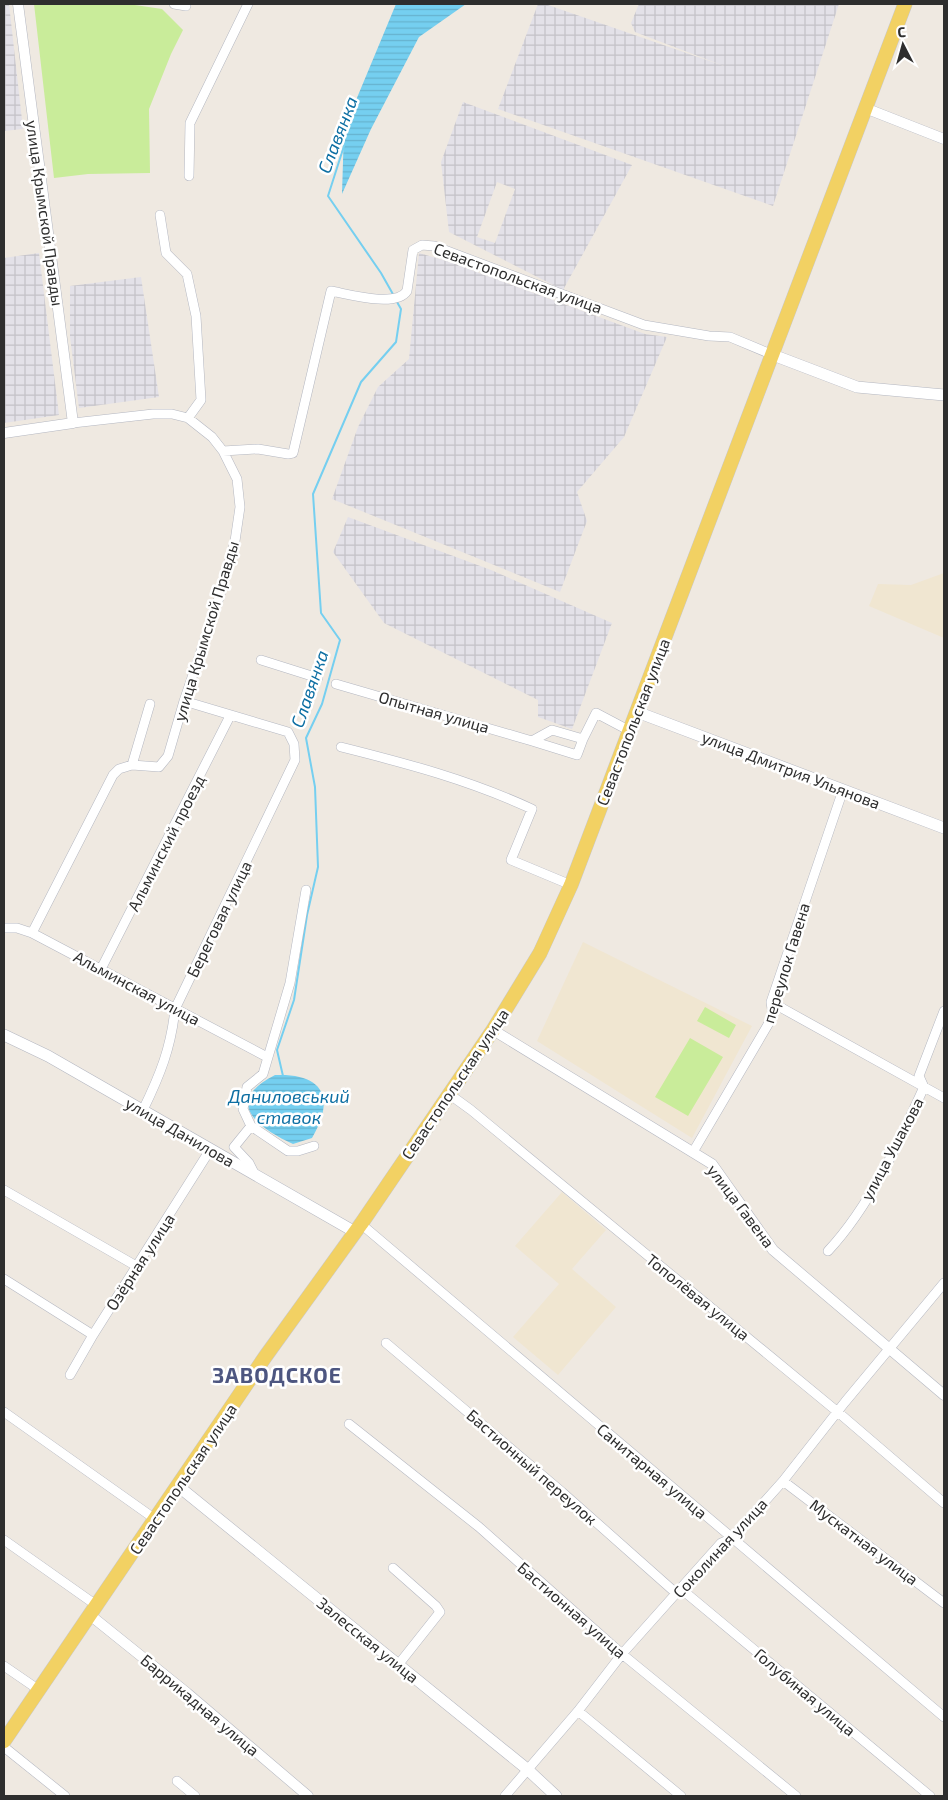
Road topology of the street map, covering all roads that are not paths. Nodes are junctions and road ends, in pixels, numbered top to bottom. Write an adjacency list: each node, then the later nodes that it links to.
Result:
1 (18, 4): 13 (street, улица Крымской Правды)
2 (174, 4): 5 (street)
3 (248, 4): 8 (street)
4 (905, 4): 6 (main road, Севастопольская улица)
5 (186, 6)
6 (865, 108): 7 (street); 10 (main road, Севастопольская улица)
7 (944, 139)
8 (189, 176)
9 (160, 215): 12 (street)
10 (773, 355): 11 (main road); 15 (street, Севастопольская улица); 21 (main road, Севастопольская улица)
11 (944, 394)
12 (188, 418): 13 (street, улица Крымской Правды); 15 (street, улица Крымской Правды)
13 (73, 423): 14 (street, улица Крымской Правды)
14 (4, 433)
15 (223, 451): 19 (street, улица Крымской Правды)
16 (261, 660): 17 (street)
17 (318, 678)
18 (336, 684): 25 (street, Опытная улица)
19 (184, 701): 22 (street); 27 (street, улица Крымской Правды)
20 (150, 704): 27 (street, улица Крымской Правды)
21 (637, 712): 23 (main road, Севастопольская улица); 28 (main road, улица Дмитрия Ульянова)
22 (230, 716): 34 (street, Альминский проезд); 36 (street, Береговая улица)
23 (630, 731): 24 (street, Опытная улица); 30 (main road, Севастопольская улица)
24 (583, 739): 25 (street); 25 (street, Опытная улица)
25 (532, 741)
26 (341, 747): 30 (street)
27 (132, 765): 33 (street)
28 (843, 790): 29 (main road, улица Дмитрия Ульянова); 35 (street, переулок Гавена)
29 (944, 828)
30 (571, 885): 38 (main road, Севастопольская улица)
31 (306, 890): 40 (street)
32 (4, 928): 33 (street, Альминская улица)
33 (32, 933): 34 (street, Альминская улица)
34 (101, 970): 36 (street, Альминская улица)
35 (771, 1002): 41 (street); 48 (street, переулок Гавена)
36 (175, 1009): 40 (street, Альминская улица); 44 (street, Береговая улица)
37 (944, 1011): 41 (street, улица Ушакова)
38 (493, 1030): 42 (main road, Севастопольская улица); 48 (street, улица Гавена)
39 (4, 1035): 44 (main road, улица Данилова)
40 (267, 1057): 45 (street)
41 (924, 1086): 43 (street); 52 (street, улица Ушакова)
42 (448, 1094): 51 (main road, Севастопольская улица); 62 (street, Тополёвая улица)
43 (944, 1098)
44 (143, 1110): 47 (main road, улица Данилова)
45 (251, 1126): 46 (street); 49 (street)
46 (314, 1146)
47 (210, 1150): 49 (main road, улица Данилова); 53 (street, Озёрная улица)
48 (693, 1152): 58 (street, улица Гавена)
49 (255, 1175): 51 (main road, улица Данилова)
50 (4, 1190): 53 (street)
51 (358, 1228): 65 (main road, Севастопольская улица); 68 (street, Санитарная улица)
52 (828, 1251)
53 (138, 1267): 56 (street, Озёрная улица)
54 (4, 1279): 56 (street)
55 (944, 1283): 58 (street, Соколиная улица)
56 (93, 1335): 59 (street, Озёрная улица)
57 (386, 1343): 71 (street, Бастионный переулок)
58 (890, 1350): 60 (street, улица Гавена); 62 (street, Соколиная улица)
59 (70, 1375)
60 (944, 1395)
61 (4, 1412): 67 (street)
62 (839, 1413): 64 (street, Соколиная улица); 66 (street, Тополёвая улица)
63 (349, 1424): 74 (street, Бастионная улица)
64 (783, 1481): 68 (street, Соколиная улица); 72 (street, Мускатная улица)
65 (178, 1486): 67 (main road, Севастопольская улица); 75 (main road, Залесская улица)
66 (944, 1503)
67 (155, 1519): 73 (main road, Севастопольская улица)
68 (732, 1538): 71 (street, Соколиная улица); 79 (street, Санитарная улица)
69 (4, 1540): 73 (street)
70 (393, 1568): 75 (street)
71 (677, 1594): 74 (street, Соколиная улица); 91 (street, Голубиная улица)
72 (944, 1603)
73 (93, 1610): 77 (main road, Севастопольская улица); 86 (street, Баррикадная улица)
74 (622, 1654): 78 (street, Соколиная улица); 90 (street, Бастионная улица)
75 (398, 1665): 82 (main road, Залесская улица)
76 (4, 1666): 77 (street)
77 (39, 1690): 80 (main road, Севастопольская улица)
78 (578, 1711): 82 (street, Соколиная улица); 89 (street)
79 (944, 1717)
80 (4, 1741)
81 (4, 1747): 84 (street)
82 (527, 1769): 87 (street, Соколиная улица); 88 (main road, Залесская улица)
83 (177, 1781): 85 (street)
84 (65, 1796)
85 (195, 1796)
86 (308, 1796)
87 (504, 1796)
88 (556, 1796)
89 (681, 1796)
90 (796, 1796)
91 (930, 1796)

